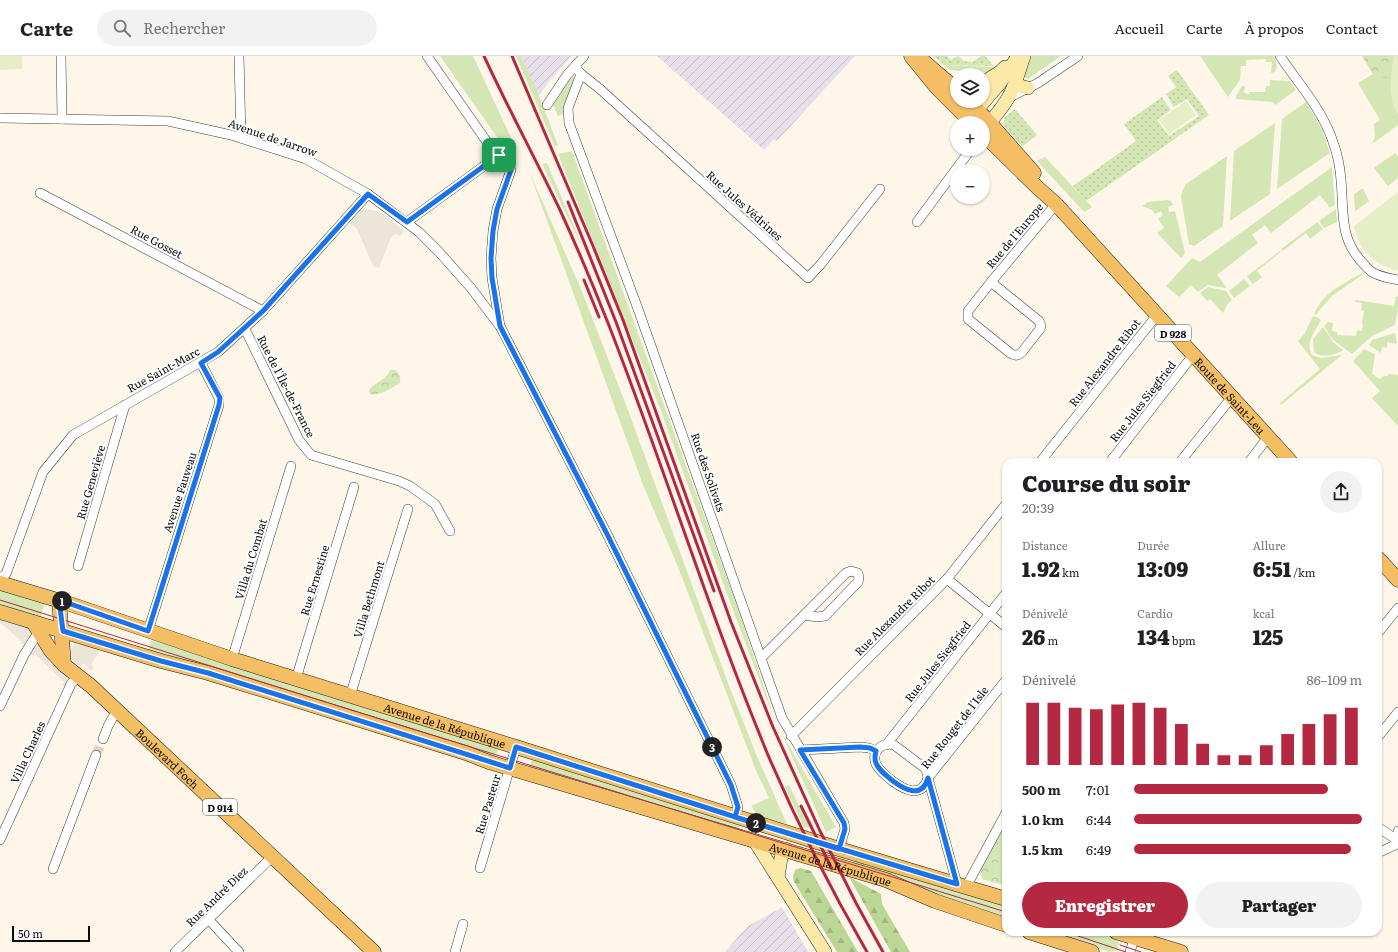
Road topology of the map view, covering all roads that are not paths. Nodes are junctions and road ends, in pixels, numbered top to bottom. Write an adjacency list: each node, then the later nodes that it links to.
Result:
1 (61, 56): 21 (street)
2 (239, 56): 24 (street)
3 (427, 56): 25 (street)
4 (584, 56): 11 (street)
5 (911, 56): 19 (main road, Route de Saint-Leu / D 928)
6 (917, 56): 15 (main road)
7 (1018, 56): 13 (street); 14 (street); 19 (street)
8 (1024, 56): 14 (street)
9 (1078, 56): 16 (street)
10 (1280, 56): 33 (street)
11 (575, 67): 12 (street); 18 (street)
12 (581, 74): 27 (street, Rue Jules Védrines); 71 (street, Rue des Solivats)
13 (990, 78)
14 (1015, 82): 16 (street); 17 (street)
15 (950, 83)
16 (1028, 88): 17 (street)
17 (1008, 98): 22 (street)
18 (547, 105)
19 (971, 113)
20 (0, 118): 21 (street, Avenue de Jarrow)
21 (62, 119): 24 (street, Avenue de Jarrow)
22 (990, 123)
23 (990, 134): 30 (main road, Route de Saint-Leu / D 928)
24 (241, 138): 29 (street, Avenue de Jarrow)
25 (499, 155): 31 (street); 37 (street)
26 (966, 156): 32 (street)
27 (880, 189)
28 (40, 193): 35 (street, Rue Gosset)
29 (368, 194): 31 (street, Avenue de Jarrow); 35 (street, Rue Saint-Marc)
30 (1056, 204): 34 (street, Rue de l'Europe); 36 (main road, Route de Saint-Leu / D 928)
31 (407, 222): 37 (street, Avenue de Jarrow)
32 (917, 222)
33 (1398, 280)
34 (991, 282): 34 (street, Rue de l'Europe)
35 (263, 311): 38 (street, Rue Saint-Marc)
36 (1157, 315): 39 (main road, Route de Saint-Leu / D 928); 44 (street, Rue Alexandre Ribot)
37 (500, 326): 91 (street)
38 (245, 329): 40 (street, Rue Saint-Marc); 53 (street, Rue de l'Île-de-France)
39 (1193, 356): 41 (main road, Route de Saint-Leu / D 928); 45 (street, Rue Jules Siegfried)
40 (201, 363): 42 (street, Rue Saint-Marc); 70 (street, Avenue Fauveau)
41 (1232, 397): 43 (main road, Route de Saint-Leu / D 928); 46 (street)
42 (125, 405): 55 (street, Rue Geneviève); 56 (street, Rue Saint-Marc)
43 (1268, 437): 47 (street); 48 (main road, Route de Saint-Leu / D 928)
44 (1043, 458)
45 (1113, 458)
46 (1183, 458)
47 (1252, 458)
48 (1287, 458)
49 (291, 466): 72 (street, Villa du Combat)
50 (354, 487): 75 (street, Rue Ernestine)
51 (408, 509): 77 (street, Villa Bethmont)
52 (1002, 509): 57 (street, Rue Alexandre Ribot)
53 (450, 531)
54 (1382, 562): 58 (main road)
55 (78, 566)
56 (0, 578)
57 (947, 579): 64 (street); 82 (street, Rue Alexandre Ribot)
58 (1398, 580)
59 (0, 583): 61 (main road, Avenue de la République)
60 (1002, 598): 64 (street, Rue Jules Siegfried)
61 (59, 600): 69 (main road); 70 (main road, Avenue de la République)
62 (1398, 608): 68 (street)
63 (0, 612): 67 (main road, Avenue de la République)
64 (990, 614): 66 (street); 84 (street, Rue Jules Siegfried)
65 (805, 615): 65 (street); 71 (street)
66 (1002, 624)
67 (36, 627): 69 (main road, Avenue de la République); 73 (main road, Boulevard Foch / D 914); 78 (street)
68 (1382, 628)
69 (63, 631): 73 (main road); 89 (main road, Avenue de la République)
70 (148, 631): 72 (main road, Avenue de la République)
71 (761, 658): 82 (street, Rue des Solivats)
72 (232, 659): 75 (main road, Avenue de la République)
73 (64, 665): 74 (main road, Boulevard Foch / D 914)
74 (78, 676): 79 (main road, Boulevard Foch / D 914); 95 (street, Villa Charles)
75 (296, 679): 77 (main road, Avenue de la République)
76 (1002, 685): 90 (street, Rue Rouget de l'Isle)
77 (350, 696): 85 (main road, Avenue de la République)
78 (0, 706)
79 (117, 710): 83 (street); 100 (main road, Boulevard Foch / D 914)
80 (1398, 712): 81 (street)
81 (1382, 732)
82 (791, 736): 86 (street, Rue des Solivats)
83 (103, 739)
84 (886, 745): 87 (street); 90 (street)
85 (516, 747): 89 (street, Rue Pasteur); 91 (main road, Avenue de la République)
86 (800, 750): 87 (street); 98 (street, Rue des Solivats)
87 (876, 751): 90 (street)
88 (96, 755): 102 (street)
89 (510, 768): 96 (main road, Avenue de la République); 101 (street, Rue Pasteur)
90 (928, 778): 104 (street, Rue Rouget de l'Isle)
91 (735, 817): 98 (main road, Avenue de la République)
92 (1002, 819): 104 (street)
93 (1382, 829): 94 (street)
94 (1397, 837): 99 (street)
95 (0, 840)
96 (754, 840): 97 (main road, Avenue de la République); 103 (street)
97 (785, 849): 103 (street); 108 (main road, Avenue de la République)
98 (839, 849): 104 (main road, Avenue de la République)
99 (1382, 850)
100 (273, 856): 106 (street, Rue André Diez); 114 (main road, Boulevard Foch / D 914)
101 (480, 868)
102 (52, 869)
103 (778, 877): 116 (street)
104 (961, 886): 105 (main road, Avenue de la République)
105 (1002, 898)
106 (209, 920): 112 (street, Rue André Diez); 113 (street)
107 (463, 924): 115 (street)
108 (1002, 924)
109 (1042, 936): 117 (main road)
110 (1136, 936): 118 (street)
111 (1139, 936): 119 (main road)
112 (178, 951)
113 (239, 952)
114 (374, 952)
115 (455, 952)
116 (825, 952)
117 (1092, 952)
118 (1130, 952)
119 (1181, 952)

